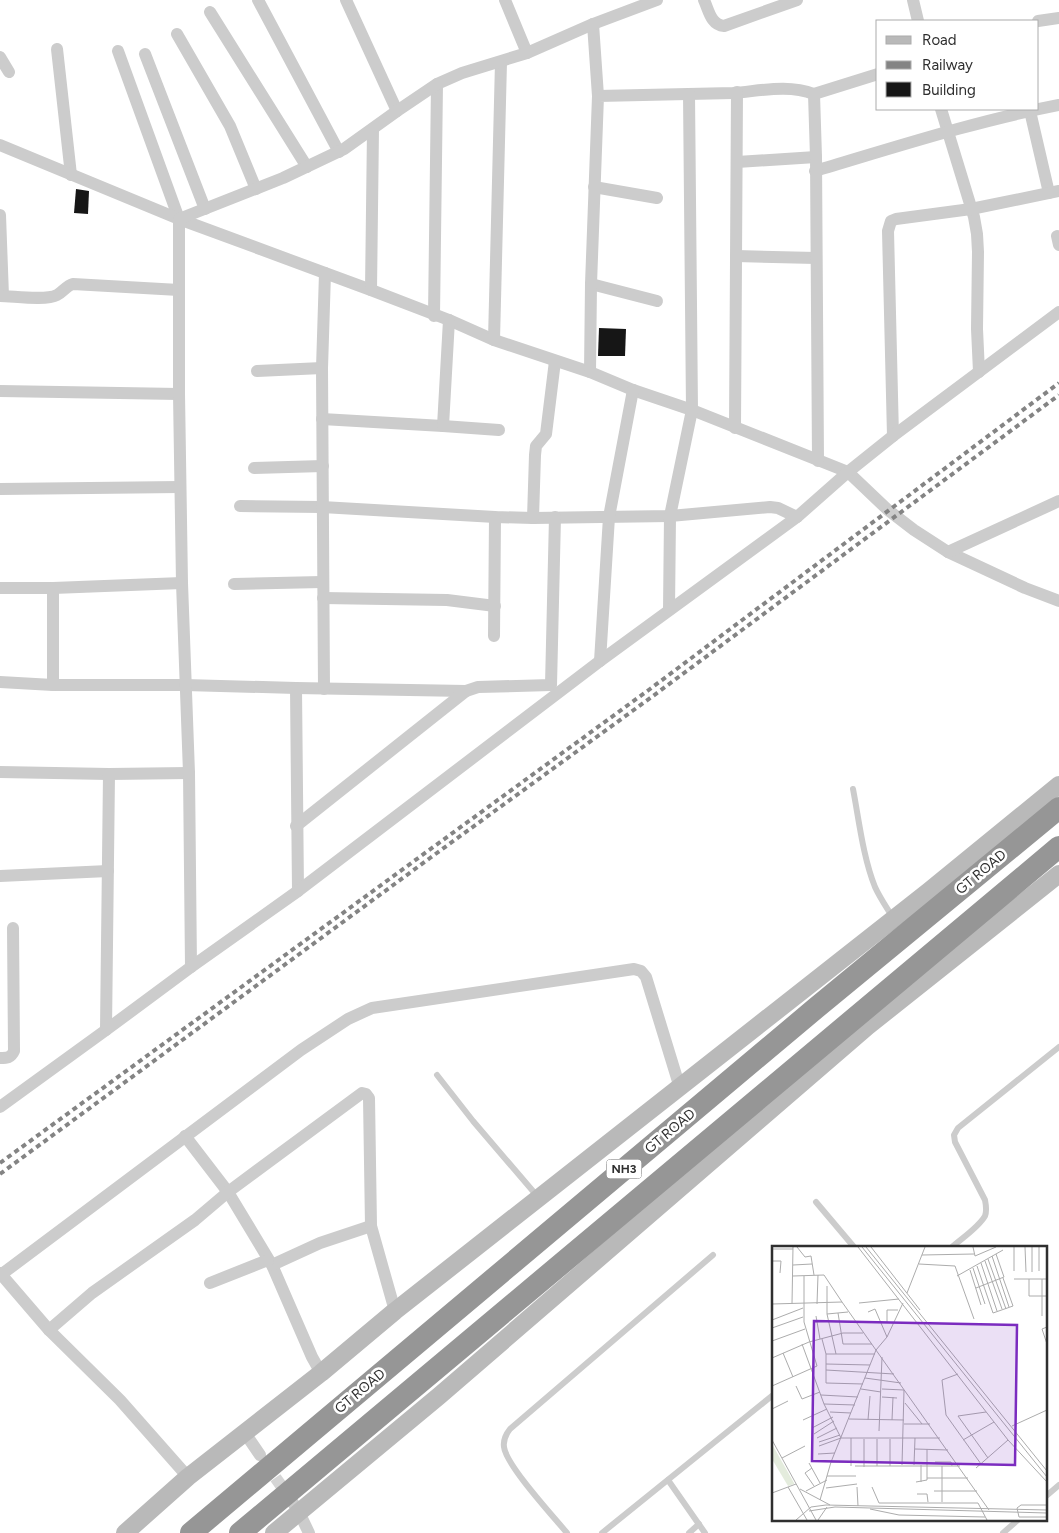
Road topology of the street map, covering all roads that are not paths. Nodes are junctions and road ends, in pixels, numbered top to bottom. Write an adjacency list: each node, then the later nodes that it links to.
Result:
1 (258, 0): 36 (street)
2 (346, 0): 29 (street)
3 (505, 0): 16 (street)
4 (657, 0): 12 (street)
5 (704, 0): 6 (street)
6 (797, 0)
7 (913, 0): 10 (street)
8 (210, 12): 39 (street)
9 (1059, 18): 11 (street)
10 (918, 20)
11 (1039, 21)
12 (593, 24): 16 (street); 26 (street)
13 (177, 34): 43 (street)
14 (57, 49): 41 (street)
15 (118, 51): 49 (street)
16 (527, 53): 19 (street)
17 (145, 54): 46 (street)
18 (0, 57): 20 (street)
19 (501, 62): 22 (street); 61 (street)
20 (9, 72)
21 (876, 75): 25 (street)
22 (437, 84): 29 (street); 59 (street)
23 (737, 92): 24 (street); 25 (street); 38 (street)
24 (689, 94): 26 (street); 70 (street)
25 (814, 94): 37 (street)
26 (598, 96): 42 (street)
27 (1059, 105): 28 (street)
28 (1039, 109)
29 (397, 110): 33 (street)
30 (941, 110): 34 (street)
31 (1035, 110): 32 (street)
32 (1030, 111): 34 (street); 44 (street)
33 (373, 129): 36 (street); 55 (street)
34 (947, 132): 40 (street); 47 (street)
35 (0, 145): 41 (street)
36 (339, 152): 39 (street)
37 (816, 157): 38 (street); 40 (street)
38 (736, 162): 50 (street)
39 (307, 167): 43 (street)
40 (815, 171): 51 (street)
41 (71, 174): 49 (street)
42 (594, 187): 45 (street); 53 (street)
43 (256, 189): 46 (street)
44 (1054, 192): 47 (street)
45 (657, 198)
46 (205, 209): 49 (street)
47 (970, 209): 66 (street); 75 (street)
48 (0, 215): 56 (street)
49 (179, 219): 52 (street); 54 (street)
50 (736, 256): 51 (street); 73 (street)
51 (816, 258): 76 (street)
52 (325, 273): 55 (street); 63 (street)
53 (591, 284): 57 (street); 65 (street)
54 (179, 290): 56 (street); 69 (street)
55 (371, 290): 59 (street)
56 (1, 296)
57 (657, 301)
58 (1059, 312): 66 (street)
59 (434, 316): 60 (street)
60 (449, 320): 61 (street); 72 (street)
61 (494, 340): 62 (street)
62 (555, 361): 65 (street); 90 (street)
63 (322, 368): 64 (street); 71 (street)
64 (257, 371)
65 (590, 372): 67 (street)
66 (979, 372): 75 (street)
67 (633, 390): 70 (street); 87 (street)
68 (0, 391): 69 (street)
69 (179, 394): 80 (street)
70 (692, 410): 73 (street); 85 (street)
71 (322, 419): 72 (street); 77 (street)
72 (443, 426): 74 (street)
73 (735, 428): 76 (street)
74 (499, 430)
75 (893, 436): 79 (street)
76 (818, 461): 79 (street)
77 (323, 466): 78 (street); 84 (street)
78 (254, 468)
79 (848, 472): 88 (street); 91 (street)
80 (180, 487): 81 (street); 93 (street)
81 (0, 489)
82 (1059, 501): 91 (street)
83 (240, 506): 84 (street)
84 (322, 507): 89 (street); 92 (street)
85 (670, 516): 87 (street); 88 (street); 100 (street)
86 (555, 517): 87 (street); 90 (street); 108 (street)
87 (608, 517): 102 (street)
88 (797, 517): 100 (street)
89 (495, 518): 90 (street); 99 (street)
90 (533, 518)
91 (948, 552): 98 (street)
92 (322, 582): 94 (street); 97 (street)
93 (182, 583): 96 (street); 105 (street)
94 (234, 584)
95 (0, 588): 96 (street)
96 (53, 588): 104 (street)
97 (323, 598): 99 (street); 107 (street)
98 (1059, 601)
99 (494, 606): 101 (street)
100 (669, 610): 102 (street)
101 (494, 636)
102 (600, 661): 120 (street)
103 (0, 682): 104 (street)
104 (53, 685): 105 (street)
105 (185, 685): 106 (street); 110 (street)
106 (296, 688): 107 (street); 115 (street)
107 (324, 689): 108 (street)
108 (466, 691): 115 (street)
109 (0, 772): 111 (street)
110 (189, 773): 111 (street); 123 (street)
111 (109, 774): 117 (street)
112 (1059, 785): 121 (main road)
113 (853, 788): 121 (lane)
114 (1059, 808): 155 (highway, GT ROAD / NH3)
115 (296, 826): 120 (street)
116 (1059, 847): 156 (highway, NH3)
117 (108, 871): 119 (street); 124 (street)
118 (1059, 874): 151 (main road)
119 (0, 876)
120 (298, 892): 123 (street)
121 (894, 920): 128 (main road)
122 (13, 928): 126 (street)
123 (191, 967): 124 (street)
124 (106, 1030): 129 (street)
125 (1059, 1047): 136 (lane)
126 (0, 1058)
127 (437, 1075): 132 (lane)
128 (680, 1088): 130 (street); 132 (main road)
129 (0, 1107)
130 (185, 1136): 131 (street); 139 (street)
131 (228, 1192): 134 (street); 138 (street); 142 (street)
132 (539, 1198): 141 (main road)
133 (816, 1202): 135 (lane)
134 (371, 1226): 138 (street); 141 (street)
135 (853, 1246)
136 (953, 1246)
137 (714, 1255): 159 (lane)
138 (270, 1262): 140 (street); 143 (street)
139 (1, 1273): 142 (street)
140 (210, 1284)
141 (395, 1311): 143 (main road)
142 (49, 1330): 147 (street)
143 (320, 1373): 145 (main road)
144 (772, 1396): 148 (lane)
145 (245, 1433): 146 (street); 147 (main road)
146 (260, 1455)
147 (188, 1477): 154 (main road)
148 (668, 1480): 153 (lane); 160 (lane)
149 (1059, 1485): 150 (lane)
150 (1046, 1496)
151 (295, 1506): 157 (main road); 158 (street)
152 (1018, 1520): 163 (lane)
153 (699, 1524): 161 (lane); 162 (lane)
154 (125, 1533)
155 (190, 1533)
156 (240, 1533)
157 (274, 1533)
158 (309, 1533)
159 (567, 1533)
160 (602, 1533)
161 (689, 1533)
162 (705, 1533)
163 (1003, 1533)

